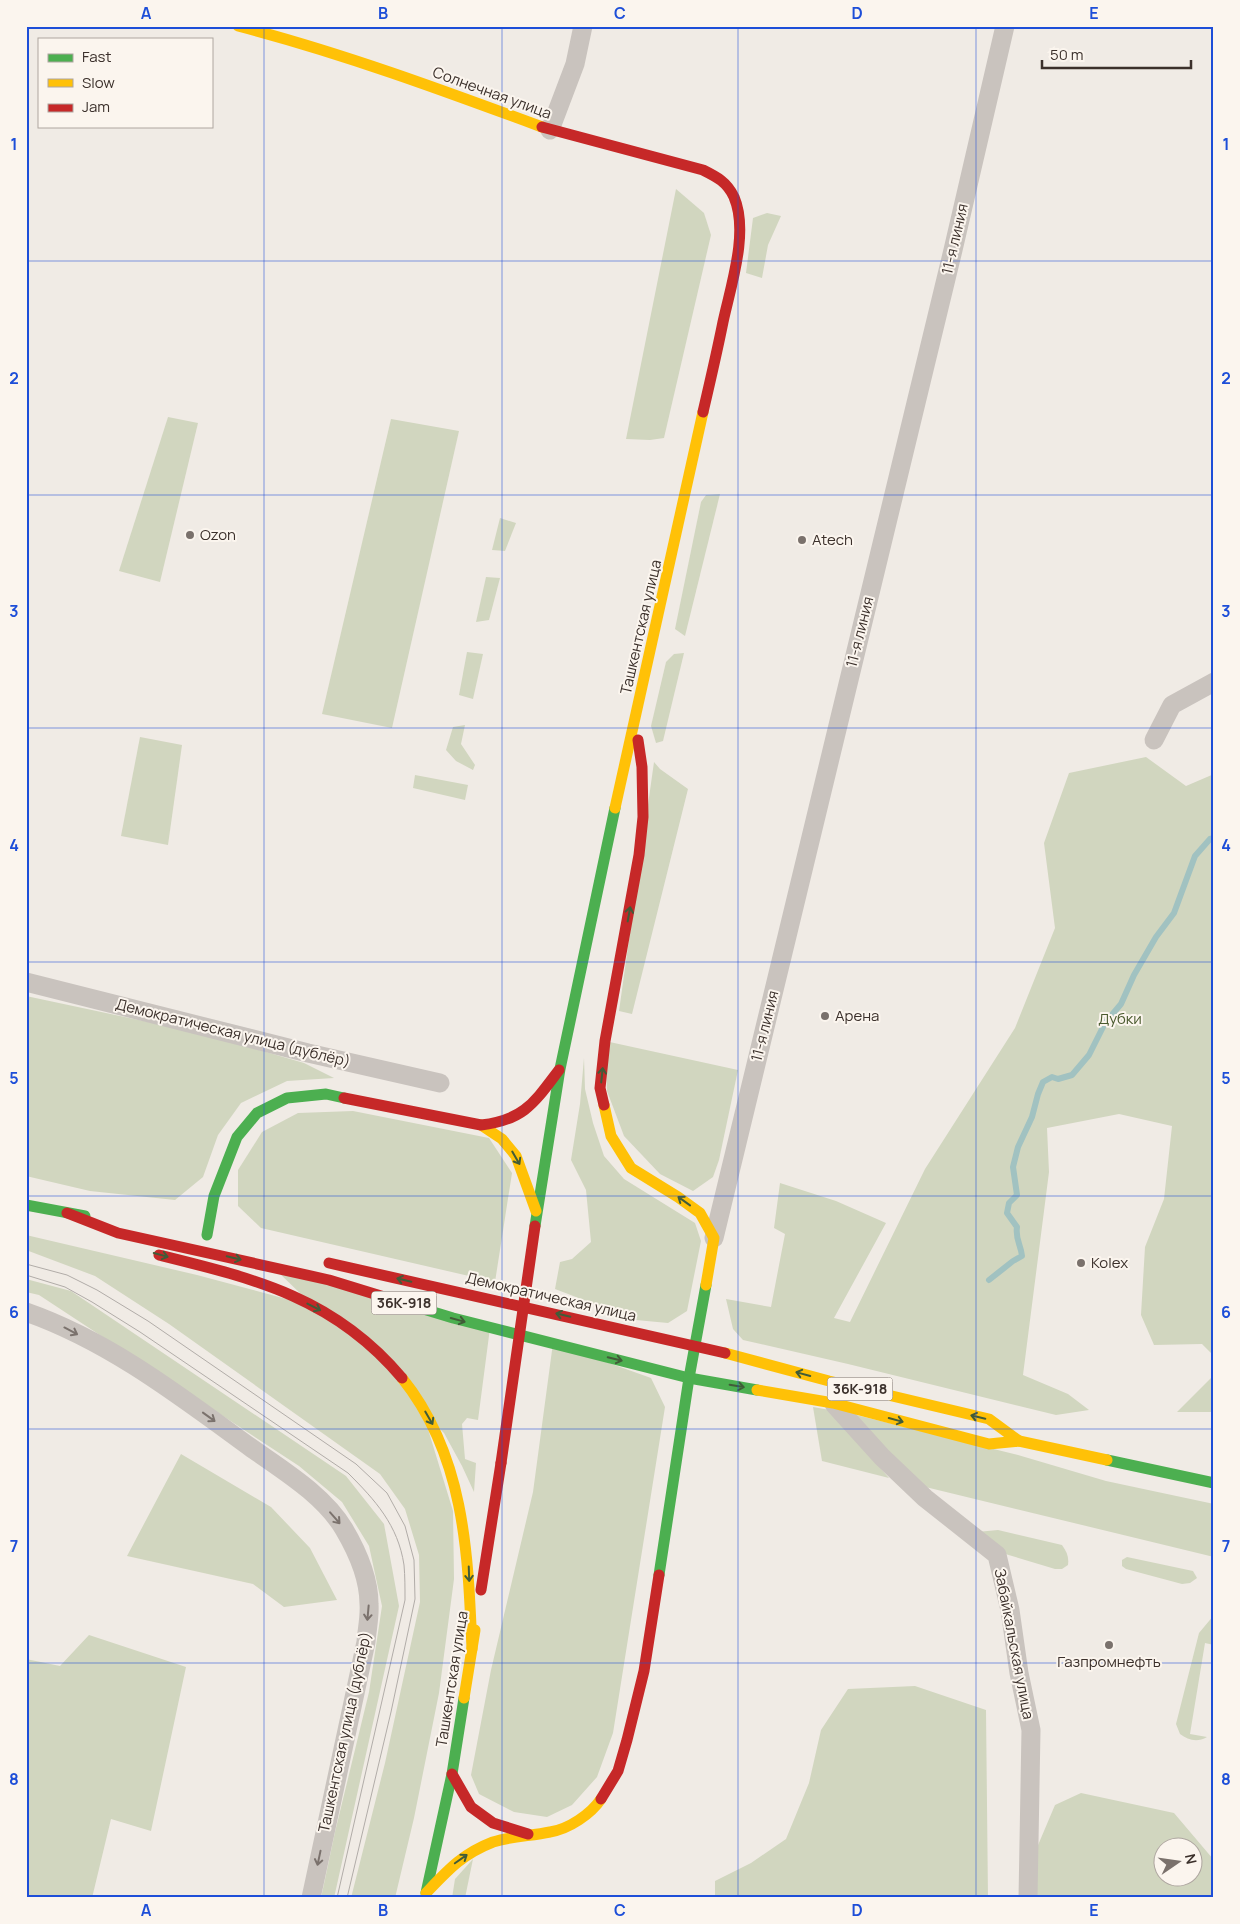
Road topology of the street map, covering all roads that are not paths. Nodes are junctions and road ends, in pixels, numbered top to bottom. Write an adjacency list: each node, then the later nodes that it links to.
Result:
1 (238, 26): 4 (main road, Солнечная улица)
2 (583, 26): 4 (street)
3 (1005, 26): 17 (street, 11-я линия)
4 (550, 130): 5 (main road, Солнечная улица)
5 (731, 192): 7 (main road, Ташкентская улица)
6 (1214, 682): 8 (street)
7 (636, 718): 10 (main road, Ташкентская улица); 17 (main road, one-way to 7)
8 (1154, 740)
9 (26, 982): 11 (street, Демократическая улица (дублёр))
10 (560, 1069): 12 (main road); 14 (main road, Ташкентская улица)
11 (440, 1083)
12 (481, 1125): 14 (main road, one-way to 14); 16 (main road)
13 (26, 1205): 15 (main road, Демократическая улица / 36К-918)
14 (536, 1221): 25 (main road, Ташкентская улица, bridge)
15 (120, 1227): 21 (main road, Демократическая улица / 36К-918, one-way to 21); 25 (main road, one-way to 25)
16 (207, 1236)
17 (714, 1238): 20 (main road)
18 (316, 1260): 20 (main road, Демократическая улица / 36К-918, one-way to 18)
19 (26, 1312): 29 (street, Ташкентская улица (дублёр), one-way to 29)
20 (696, 1345): 21 (main road); 23 (main road, Демократическая улица / 36К-918, one-way to 20)
21 (689, 1378): 22 (main road, Демократическая улица / 36К-918, one-way to 22); 27 (main road)
22 (833, 1403): 23 (main road, Демократическая улица / 36К-918, one-way to 23); 30 (street, Забайкальская улица)
23 (1019, 1441): 24 (main road, Демократическая улица / 36К-918)
24 (1214, 1483)
25 (472, 1649): 26 (main road, Ташкентская улица)
26 (452, 1774): 27 (main road); 28 (main road, Ташкентская улица)
27 (530, 1834): 28 (main road, one-way to 27)
28 (426, 1896)
29 (311, 1898)
30 (1028, 1898)

